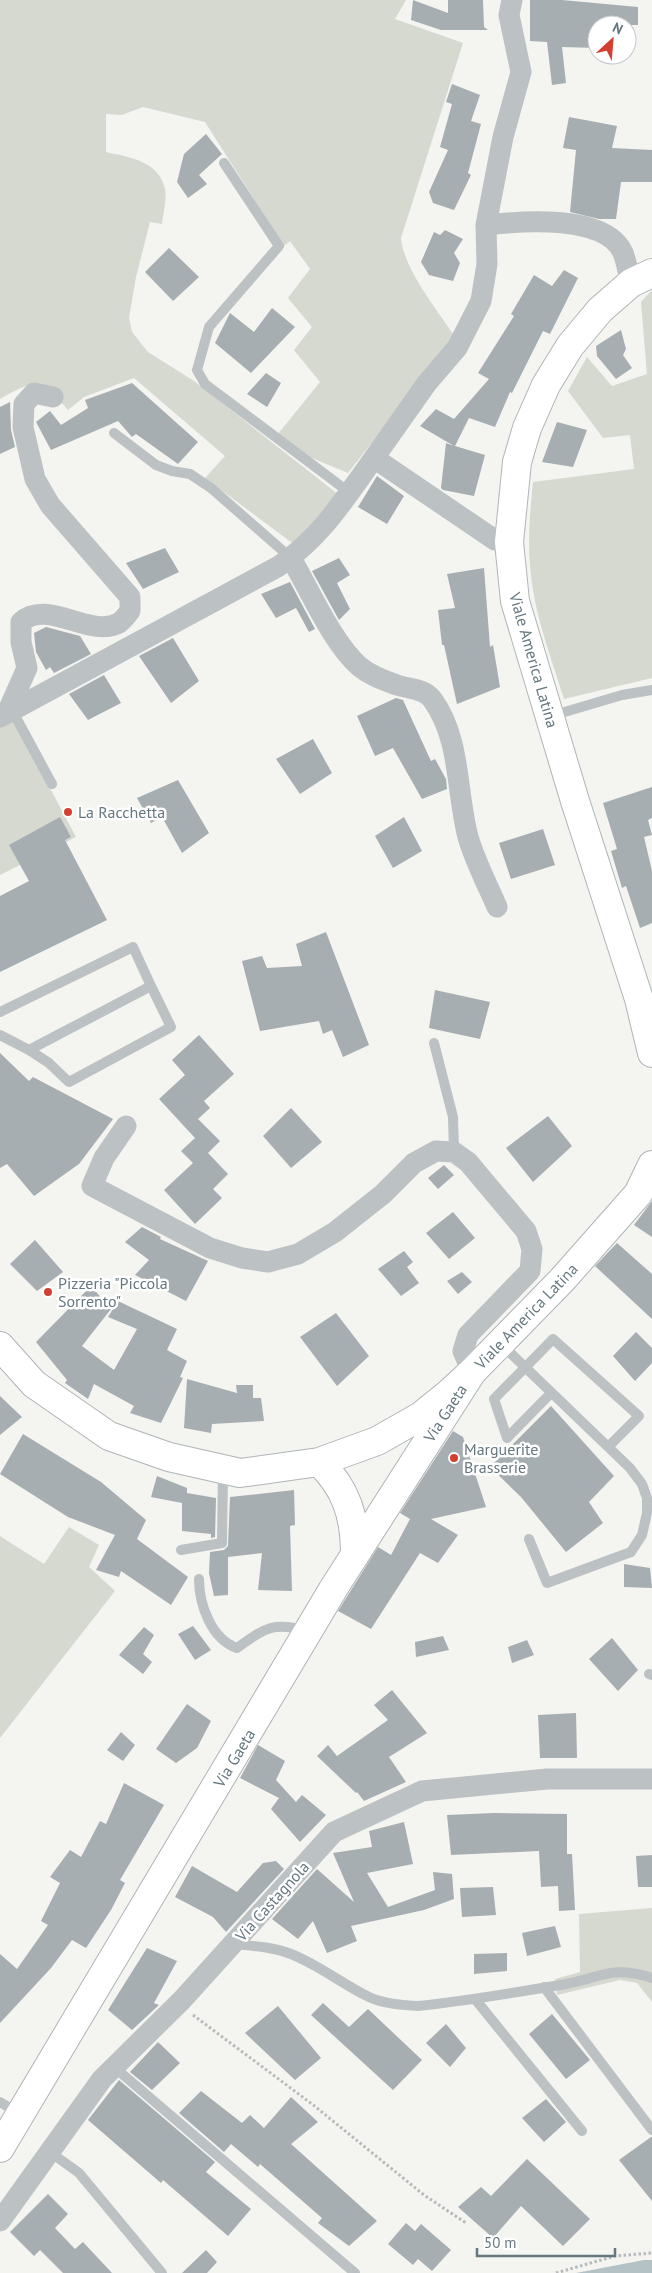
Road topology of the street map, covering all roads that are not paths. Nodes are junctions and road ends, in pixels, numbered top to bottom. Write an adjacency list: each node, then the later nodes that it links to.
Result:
1 (512, 0): 3 (street)
2 (224, 164): 8 (lane)
3 (486, 225): 4 (street); 7 (street)
4 (641, 278): 9 (main road, Viale America Latina)
5 (53, 397): 12 (street)
6 (114, 433): 10 (lane)
7 (374, 458): 8 (street); 9 (street)
8 (350, 493): 10 (street)
9 (509, 542): 13 (main road, Viale America Latina)
10 (291, 558): 12 (street); 15 (street)
11 (652, 690): 13 (lane)
12 (6, 713): 14 (lane)
13 (550, 716): 18 (main road, Viale America Latina)
14 (52, 784)
15 (497, 907)
16 (151, 986): 17 (lane); 21 (lane); 21 (lane)
17 (0, 1012)
18 (648, 1020): 22 (main road, Viale America Latina)
19 (0, 1035): 21 (lane)
20 (434, 1043): 24 (lane)
21 (29, 1050)
22 (652, 1053)
23 (126, 1126): 24 (street)
24 (454, 1152): 29 (street)
25 (651, 1168): 26 (main road, Viale America Latina)
26 (500, 1343): 28 (lane); 29 (main road, Viale America Latina)
27 (0, 1346): 34 (main road, Viale America Latina)
28 (526, 1368): 30 (lane); 30 (lane); 32 (lane)
29 (472, 1372): 31 (main road, Viale America Latina); 35 (main road, Via Gaeta)
30 (551, 1393): 32 (lane)
31 (377, 1441): 33 (main road, Viale America Latina); 35 (main road)
32 (608, 1447): 36 (lane)
33 (319, 1462): 34 (main road, Viale America Latina); 38 (main road)
34 (224, 1469): 37 (lane)
35 (399, 1485): 38 (main road, Via Gaeta)
36 (529, 1539)
37 (181, 1550)
38 (354, 1555): 40 (main road, Via Gaeta)
39 (199, 1578): 40 (lane)
40 (308, 1631): 47 (main road, Via Gaeta)
41 (652, 1779): 42 (street, Via Castagnola)
42 (233, 1944): 45 (lane); 46 (street, Via Castagnola)
43 (652, 1978): 44 (lane)
44 (544, 1987): 45 (lane); 48 (lane)
45 (475, 1998): 49 (lane)
46 (114, 2068): 51 (street, Via Castagnola); 54 (lane)
47 (10, 2108): 50 (main road, Via Gaeta)
48 (652, 2130)
49 (582, 2131)
50 (0, 2148)
51 (50, 2152): 52 (street, Via Castagnola); 53 (lane)
52 (0, 2221)
53 (162, 2273)
54 (355, 2273)

